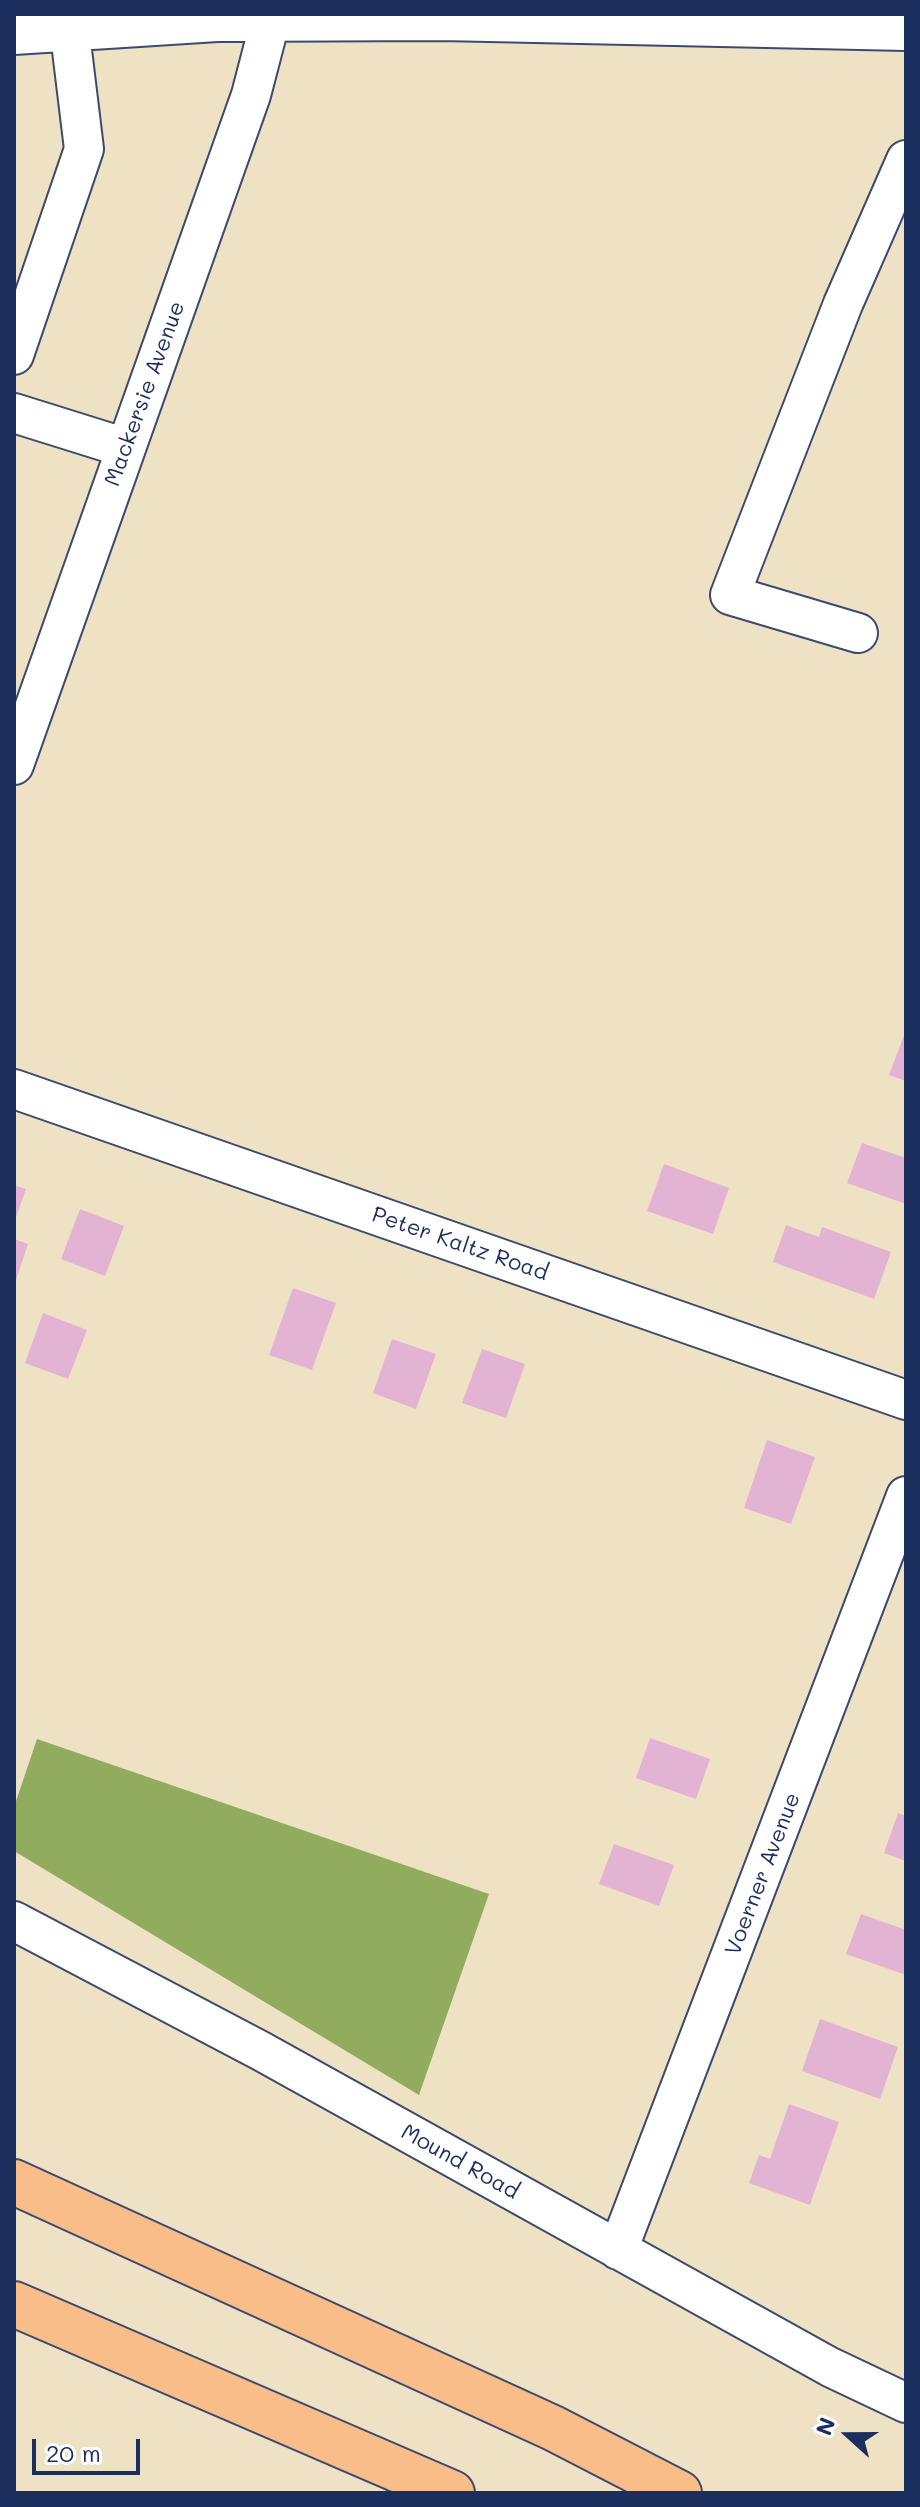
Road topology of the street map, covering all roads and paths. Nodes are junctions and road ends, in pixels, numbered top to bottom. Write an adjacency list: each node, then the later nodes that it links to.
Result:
1 (442, 17): 3 (street); 4 (street)
2 (218, 18): 4 (street); 7 (street)
3 (557, 18): 5 (street)
4 (270, 22): 13 (street, Mackersie Avenue)
5 (866, 22): 6 (street)
6 (906, 31)
7 (70, 34): 8 (street); 11 (street)
8 (14, 35)
9 (906, 160): 10 (street)
10 (891, 232): 14 (street)
11 (14, 355)
12 (14, 413): 13 (street)
13 (126, 448): 15 (street, Mackersie Avenue)
14 (858, 633)
15 (14, 765)
16 (14, 1089): 17 (street, Peter Kaltz Road)
17 (906, 1400)
18 (906, 1496): 21 (street, Voerner Avenue)
19 (14, 1921): 21 (street, Mound Road)
20 (14, 2182): 25 (main road)
21 (618, 2250): 23 (street, Mound Road)
22 (14, 2304): 24 (main road)
23 (906, 2403)
24 (452, 2493)
25 (679, 2493)

